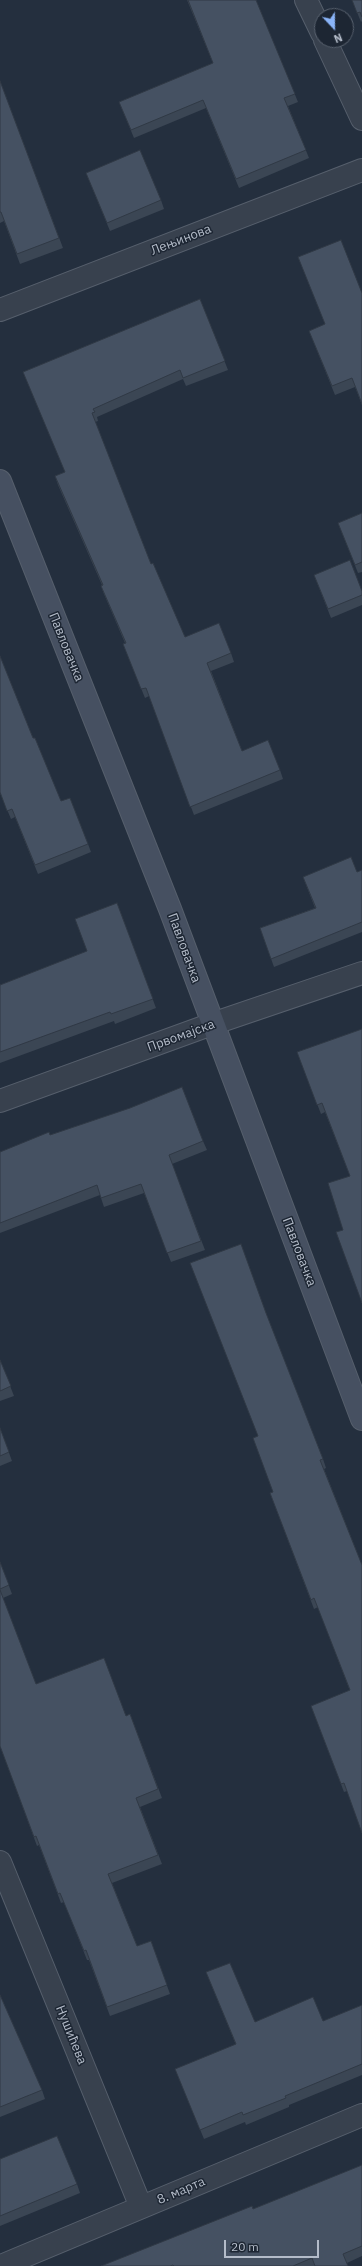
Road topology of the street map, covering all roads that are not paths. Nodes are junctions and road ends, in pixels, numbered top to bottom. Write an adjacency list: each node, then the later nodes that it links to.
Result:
1 (306, 0): 2 (street)
2 (314, 16)
3 (329, 48): 4 (street)
4 (362, 119)
5 (362, 170): 6 (street, Лењинова)
6 (0, 310)
7 (0, 481): 9 (street, Павловачка)
8 (362, 973): 9 (street, Првомајска)
9 (212, 1024): 10 (street, Првомајска); 11 (street, Павловачка)
10 (0, 1101)
11 (362, 1419)
12 (0, 1862): 14 (street, Нушићева)
13 (362, 2115): 14 (street, 8. марта)
14 (141, 2207): 15 (street, 8. марта)
15 (1, 2266)

